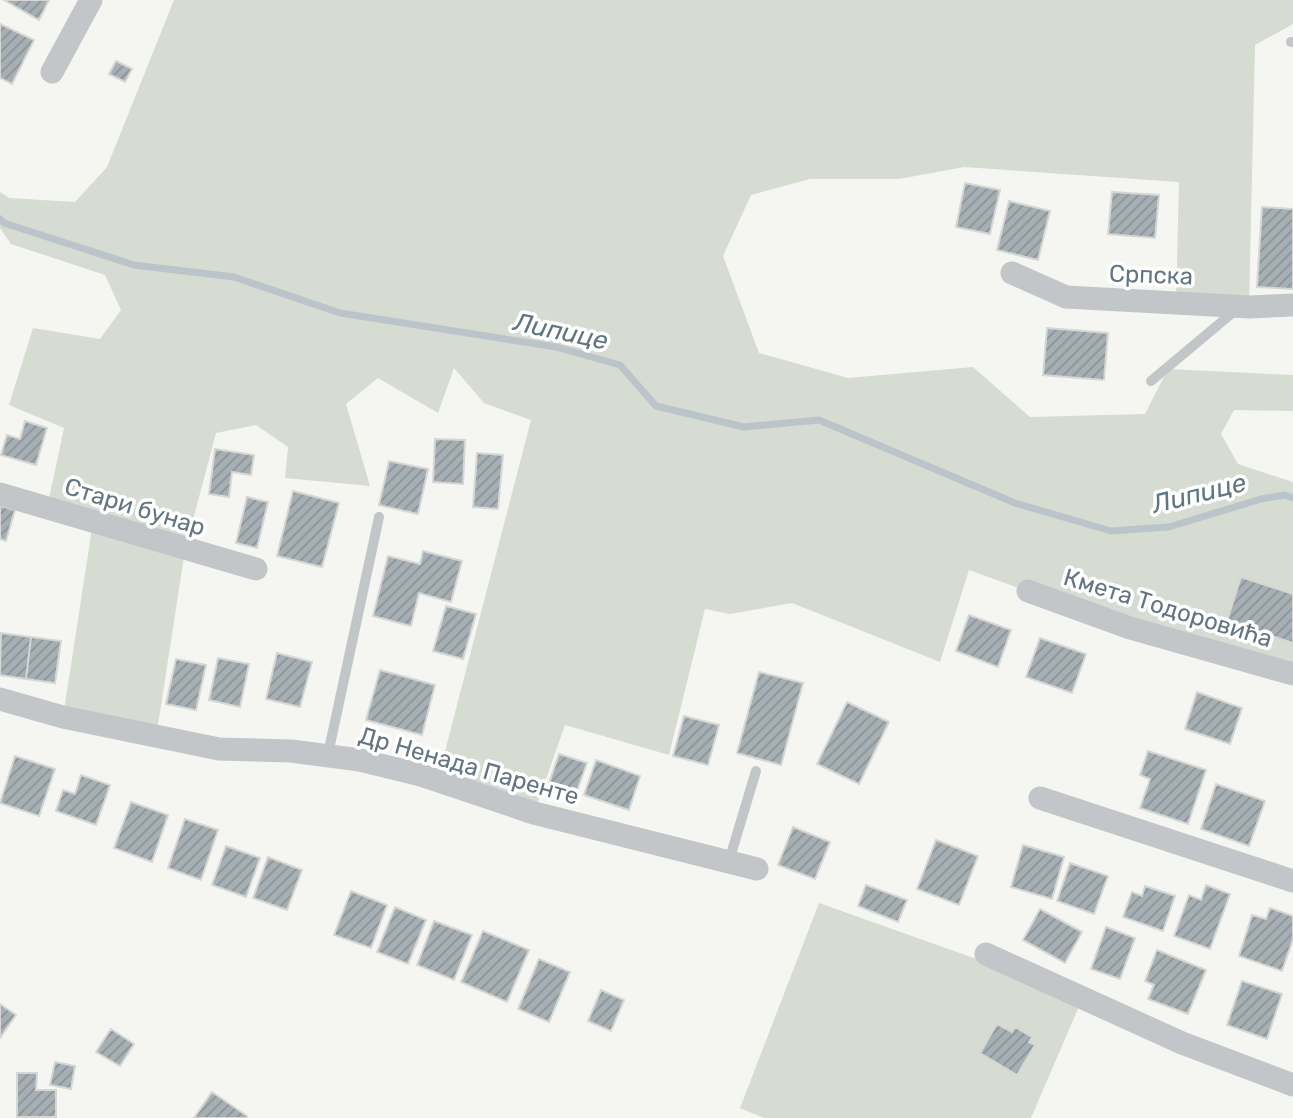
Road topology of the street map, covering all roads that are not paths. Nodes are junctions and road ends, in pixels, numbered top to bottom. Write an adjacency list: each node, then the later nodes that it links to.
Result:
1 (91, 0): 2 (street)
2 (52, 72)
3 (1012, 274): 5 (street, Српска)
4 (1293, 305): 5 (street, Српска)
5 (1240, 306): 6 (lane)
6 (1151, 381)
7 (0, 494): 9 (street, Стари бунар)
8 (379, 517): 13 (lane)
9 (256, 569)
10 (1028, 591): 11 (street, Кмета Тодоровића)
11 (1293, 674)
12 (0, 699): 13 (street, Др Ненада Паренте)
13 (328, 754): 16 (street, Др Ненада Паренте)
14 (756, 771): 16 (lane)
15 (1040, 798): 18 (street)
16 (729, 861): 17 (street, Др Ненада Паренте)
17 (757, 869)
18 (1293, 881)
19 (986, 954): 20 (street)
20 (1293, 1085)

